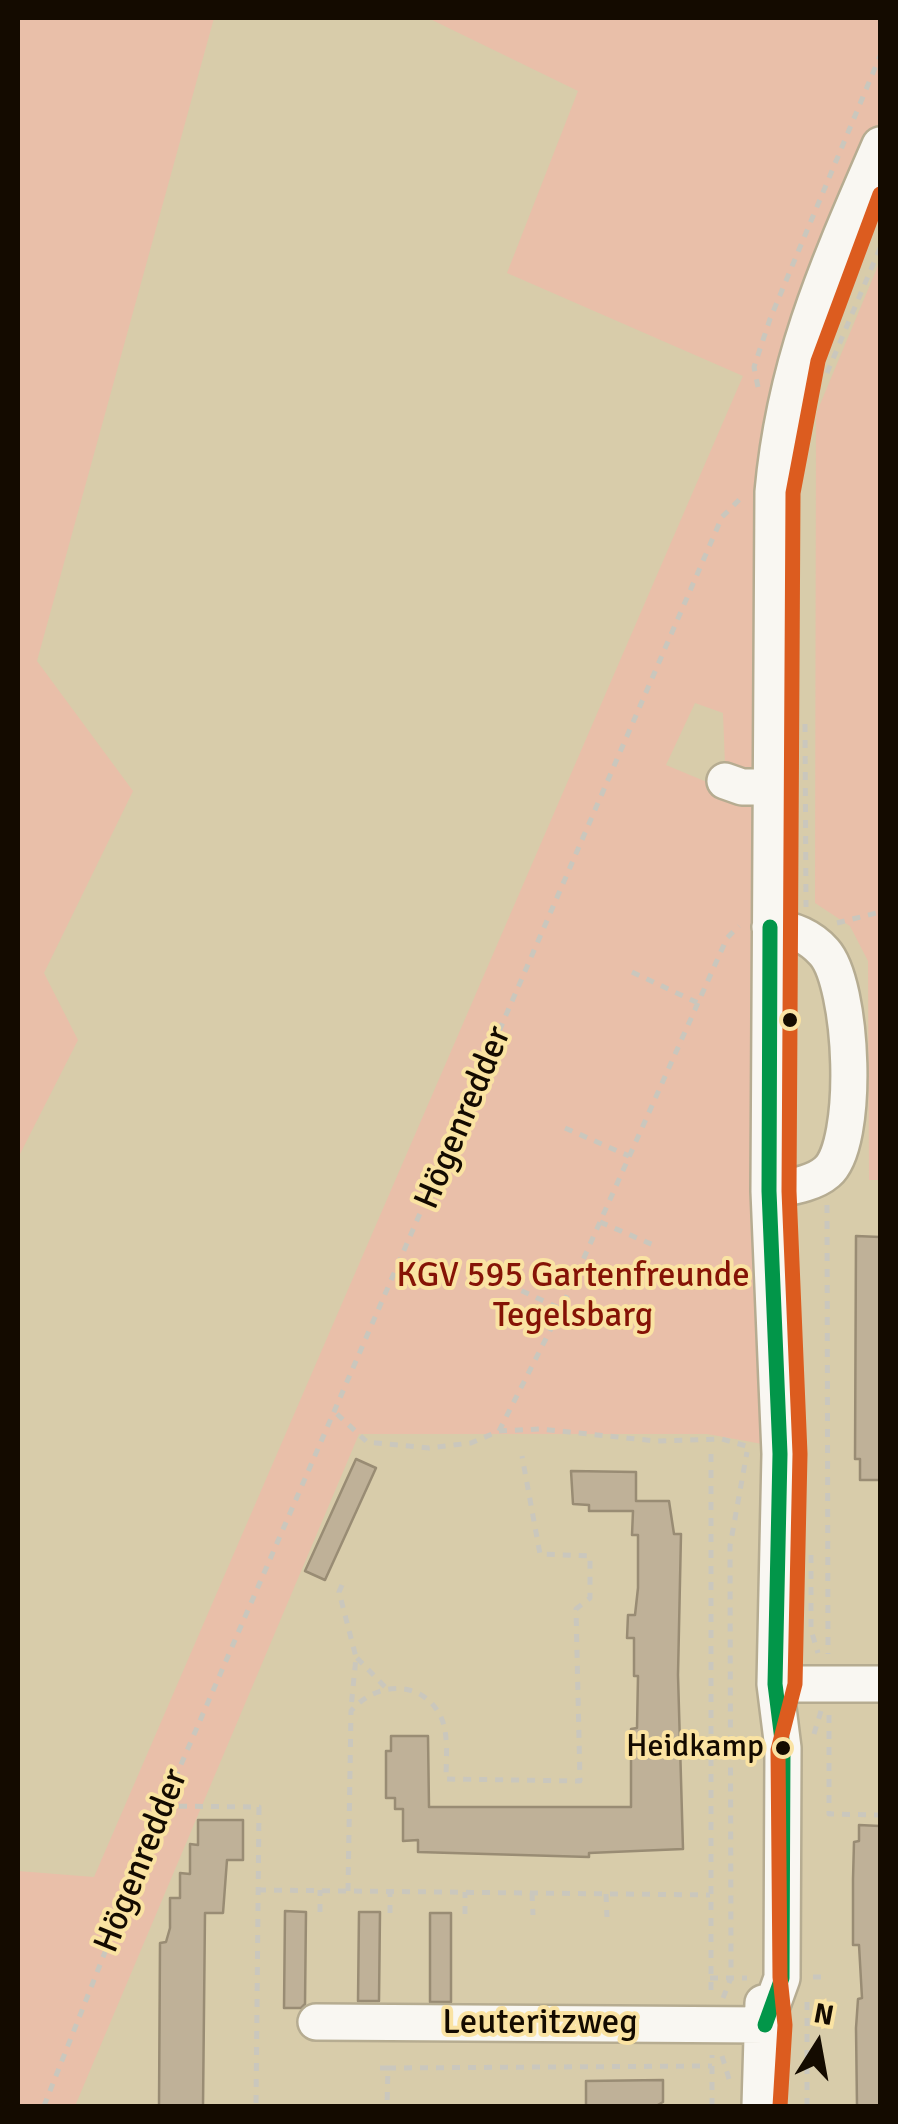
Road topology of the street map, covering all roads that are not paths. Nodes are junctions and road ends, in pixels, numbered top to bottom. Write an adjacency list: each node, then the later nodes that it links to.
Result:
1 (880, 145): 3 (street)
2 (725, 780): 3 (street)
3 (772, 786): 4 (street)
4 (756, 926): 5 (street); 5 (street)
5 (769, 1191): 6 (street)
6 (775, 1684): 7 (street); 9 (street)
7 (880, 1684)
8 (316, 2022): 9 (street, Leuteritzweg)
9 (765, 2026): 10 (street)
10 (746, 2097)

